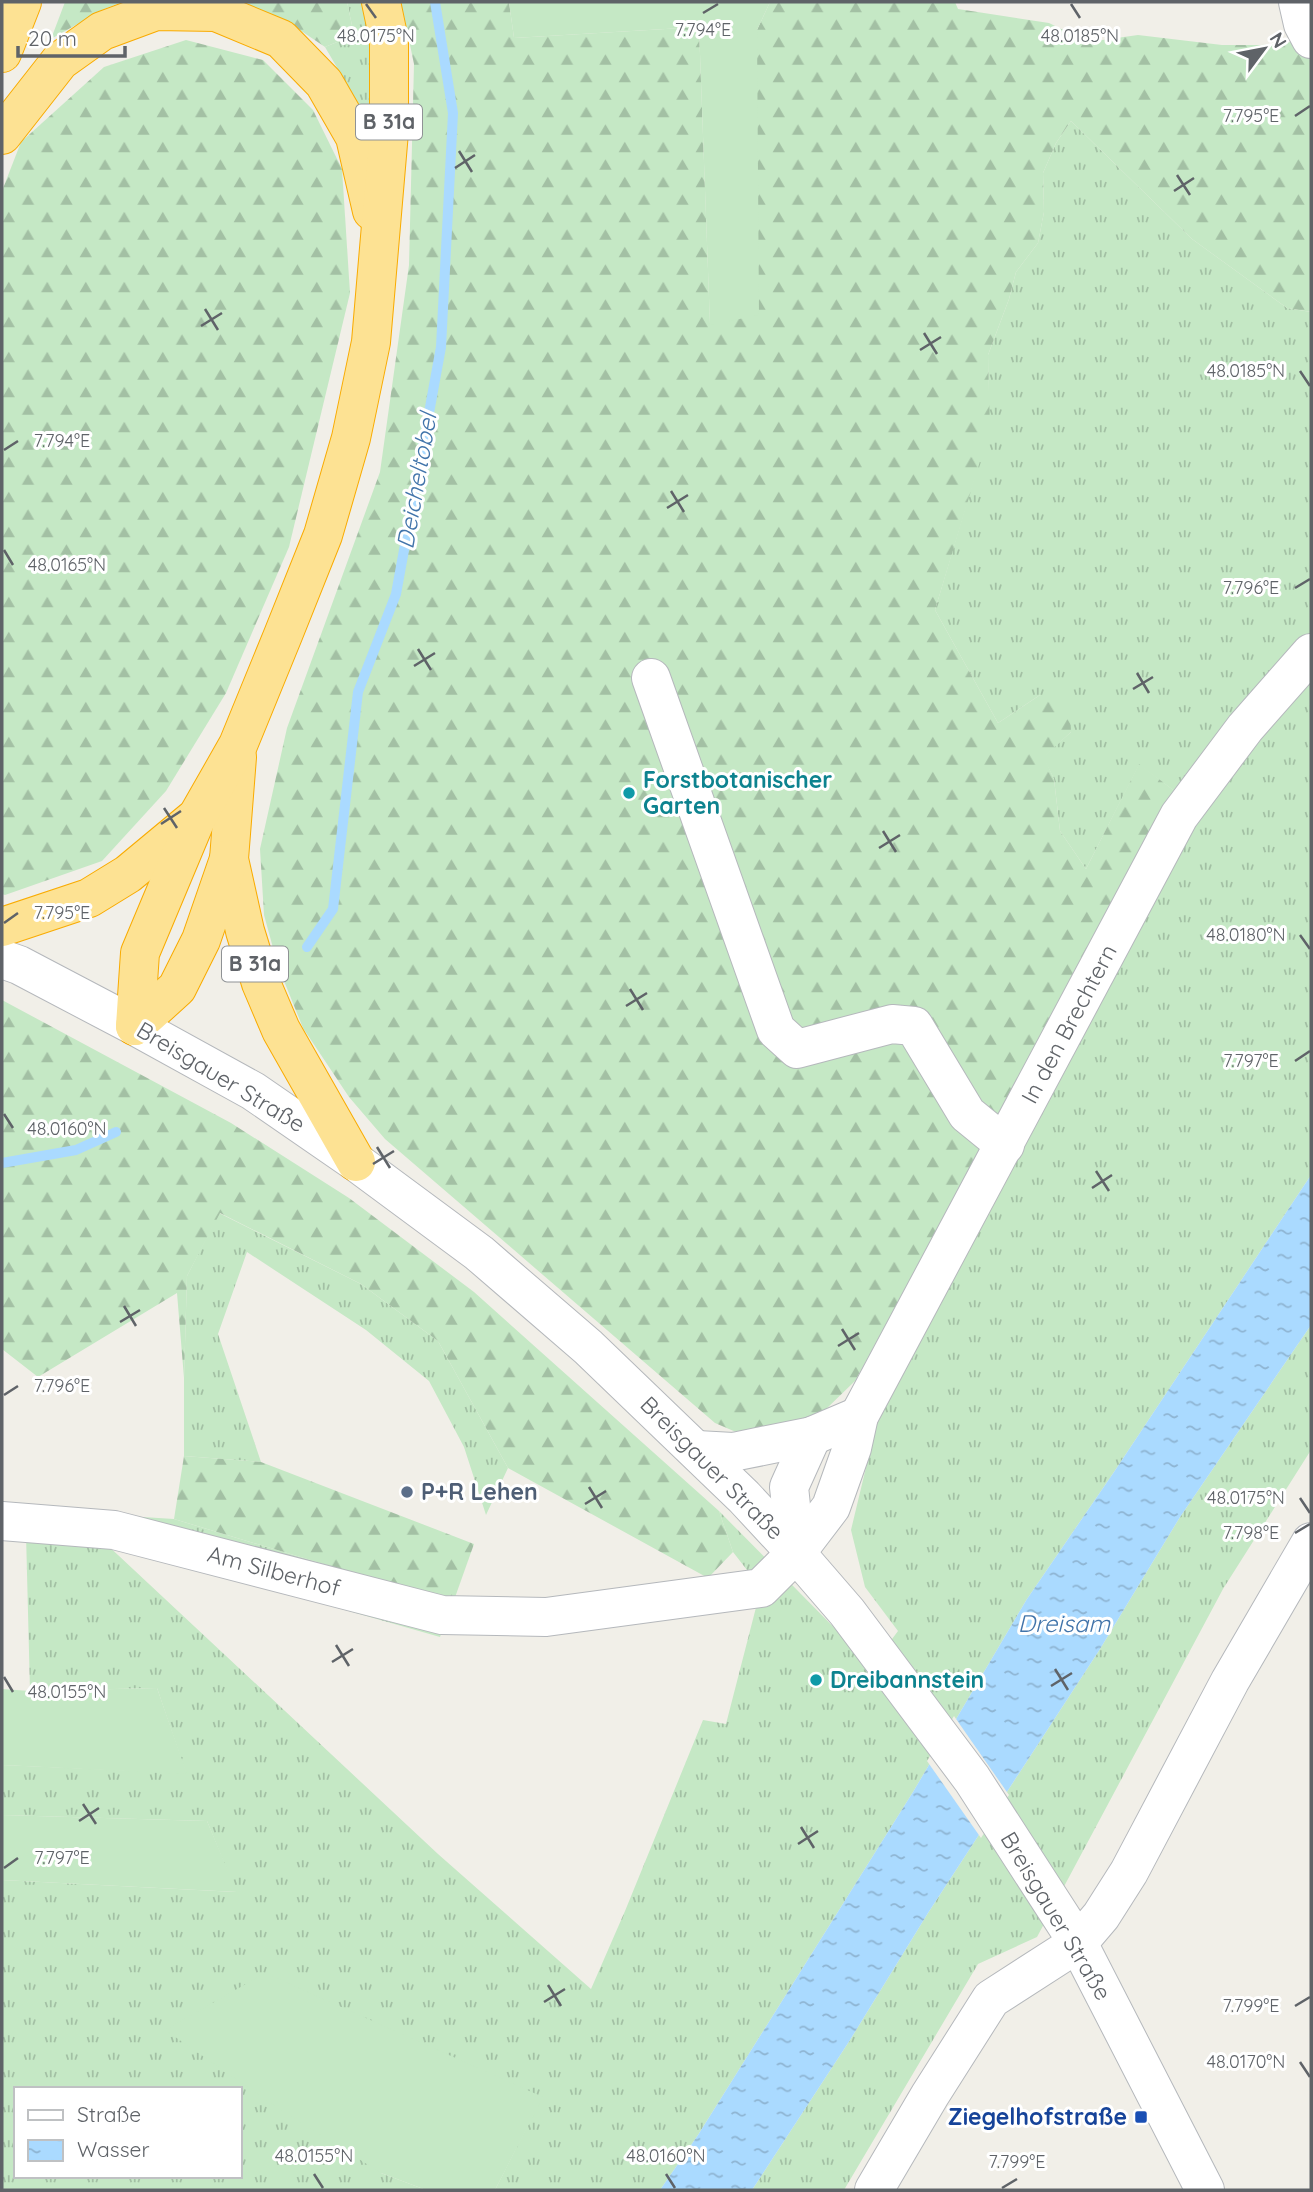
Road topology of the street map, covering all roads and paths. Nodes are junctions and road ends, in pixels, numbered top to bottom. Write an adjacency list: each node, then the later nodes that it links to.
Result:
1 (22, 2): 5 (highway)
2 (381, 2): 7 (highway, B 31a)
3 (1298, 2): 4 (street)
4 (1311, 39)
5 (2, 53)
6 (2, 135): 7 (highway)
7 (380, 243): 10 (highway, B 31a)
8 (1311, 653): 16 (street, In den Brechtern)
9 (651, 678): 16 (street)
10 (238, 745): 11 (highway, B 31a); 12 (highway, B 31a)
11 (197, 817): 13 (highway, B 31a); 15 (highway, B 31a)
12 (229, 859): 15 (highway, B 31a); 17 (highway, B 31a)
13 (2, 927)
14 (2, 959): 15 (street, Breisgauer Straße)
15 (135, 1026): 17 (street, Breisgauer Straße)
16 (1005, 1145): 18 (street, In den Brechtern)
17 (356, 1161): 20 (street, Breisgauer Straße)
18 (859, 1416): 19 (street); 22 (street, In den Brechtern)
19 (812, 1436): 20 (street); 22 (street)
20 (697, 1450): 22 (street, Breisgauer Straße)
21 (2, 1521): 22 (street, Am Silberhof)
22 (796, 1553): 24 (street, Breisgauer Straße)
23 (1308, 1556): 24 (street)
24 (1078, 1943): 25 (street); 26 (street, Breisgauer Straße)
25 (874, 2190)
26 (1205, 2190)

